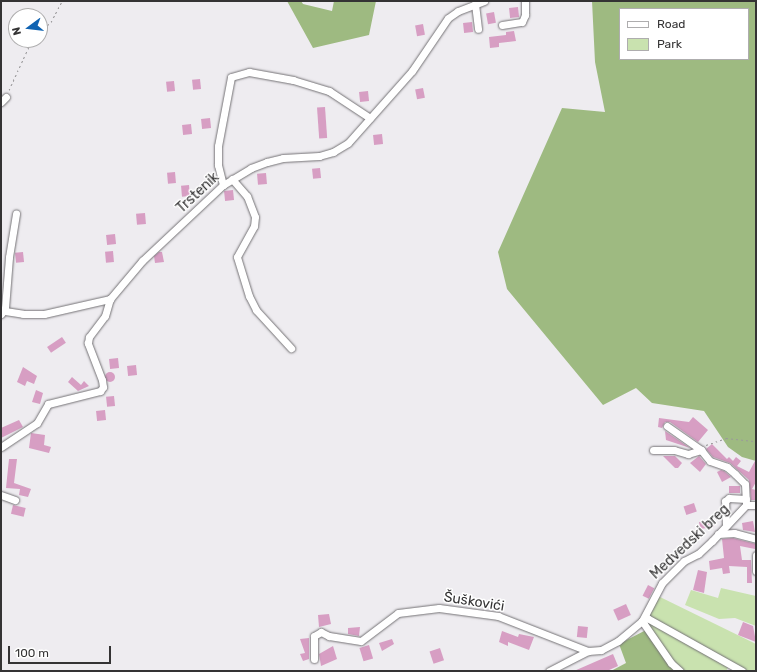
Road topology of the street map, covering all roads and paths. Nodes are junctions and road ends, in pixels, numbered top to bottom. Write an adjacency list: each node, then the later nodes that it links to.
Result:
1 (62, 1): 5 (path)
2 (484, 1): 4 (street, Trstenik)
3 (526, 1): 6 (street)
4 (475, 4): 7 (street); 10 (street, Trstenik)
5 (48, 25)
6 (502, 25)
7 (478, 29)
8 (28, 48): 9 (path)
9 (4, 100)
10 (370, 118): 11 (street, Trstenik); 12 (street)
11 (232, 179): 12 (street, Trstenik); 16 (street)
12 (223, 185): 14 (street, Trstenik)
13 (16, 214): 15 (street)
14 (110, 299): 15 (street); 19 (street, Trstenik)
15 (3, 312)
16 (291, 348)
17 (667, 426): 21 (street, Medvedski breg)
18 (756, 442): 21 (path)
19 (1, 447)
20 (653, 450): 21 (street)
21 (701, 450): 24 (street, Medvedski breg)
22 (1, 495): 23 (street)
23 (16, 500)
24 (746, 502): 25 (street, Medvedski breg); 26 (street, Medvedski breg); 26 (street)
25 (756, 504)
26 (726, 525): 27 (street, Medvedski breg)
27 (718, 534): 28 (street); 31 (street, Medvedski breg)
28 (756, 539)
29 (756, 555): 30 (street)
30 (756, 572)
31 (642, 621): 32 (street); 35 (street); 36 (street)
32 (588, 651): 33 (street, Šuškovići); 34 (street)
33 (314, 659)
34 (549, 671)
35 (680, 671)
36 (742, 671)

